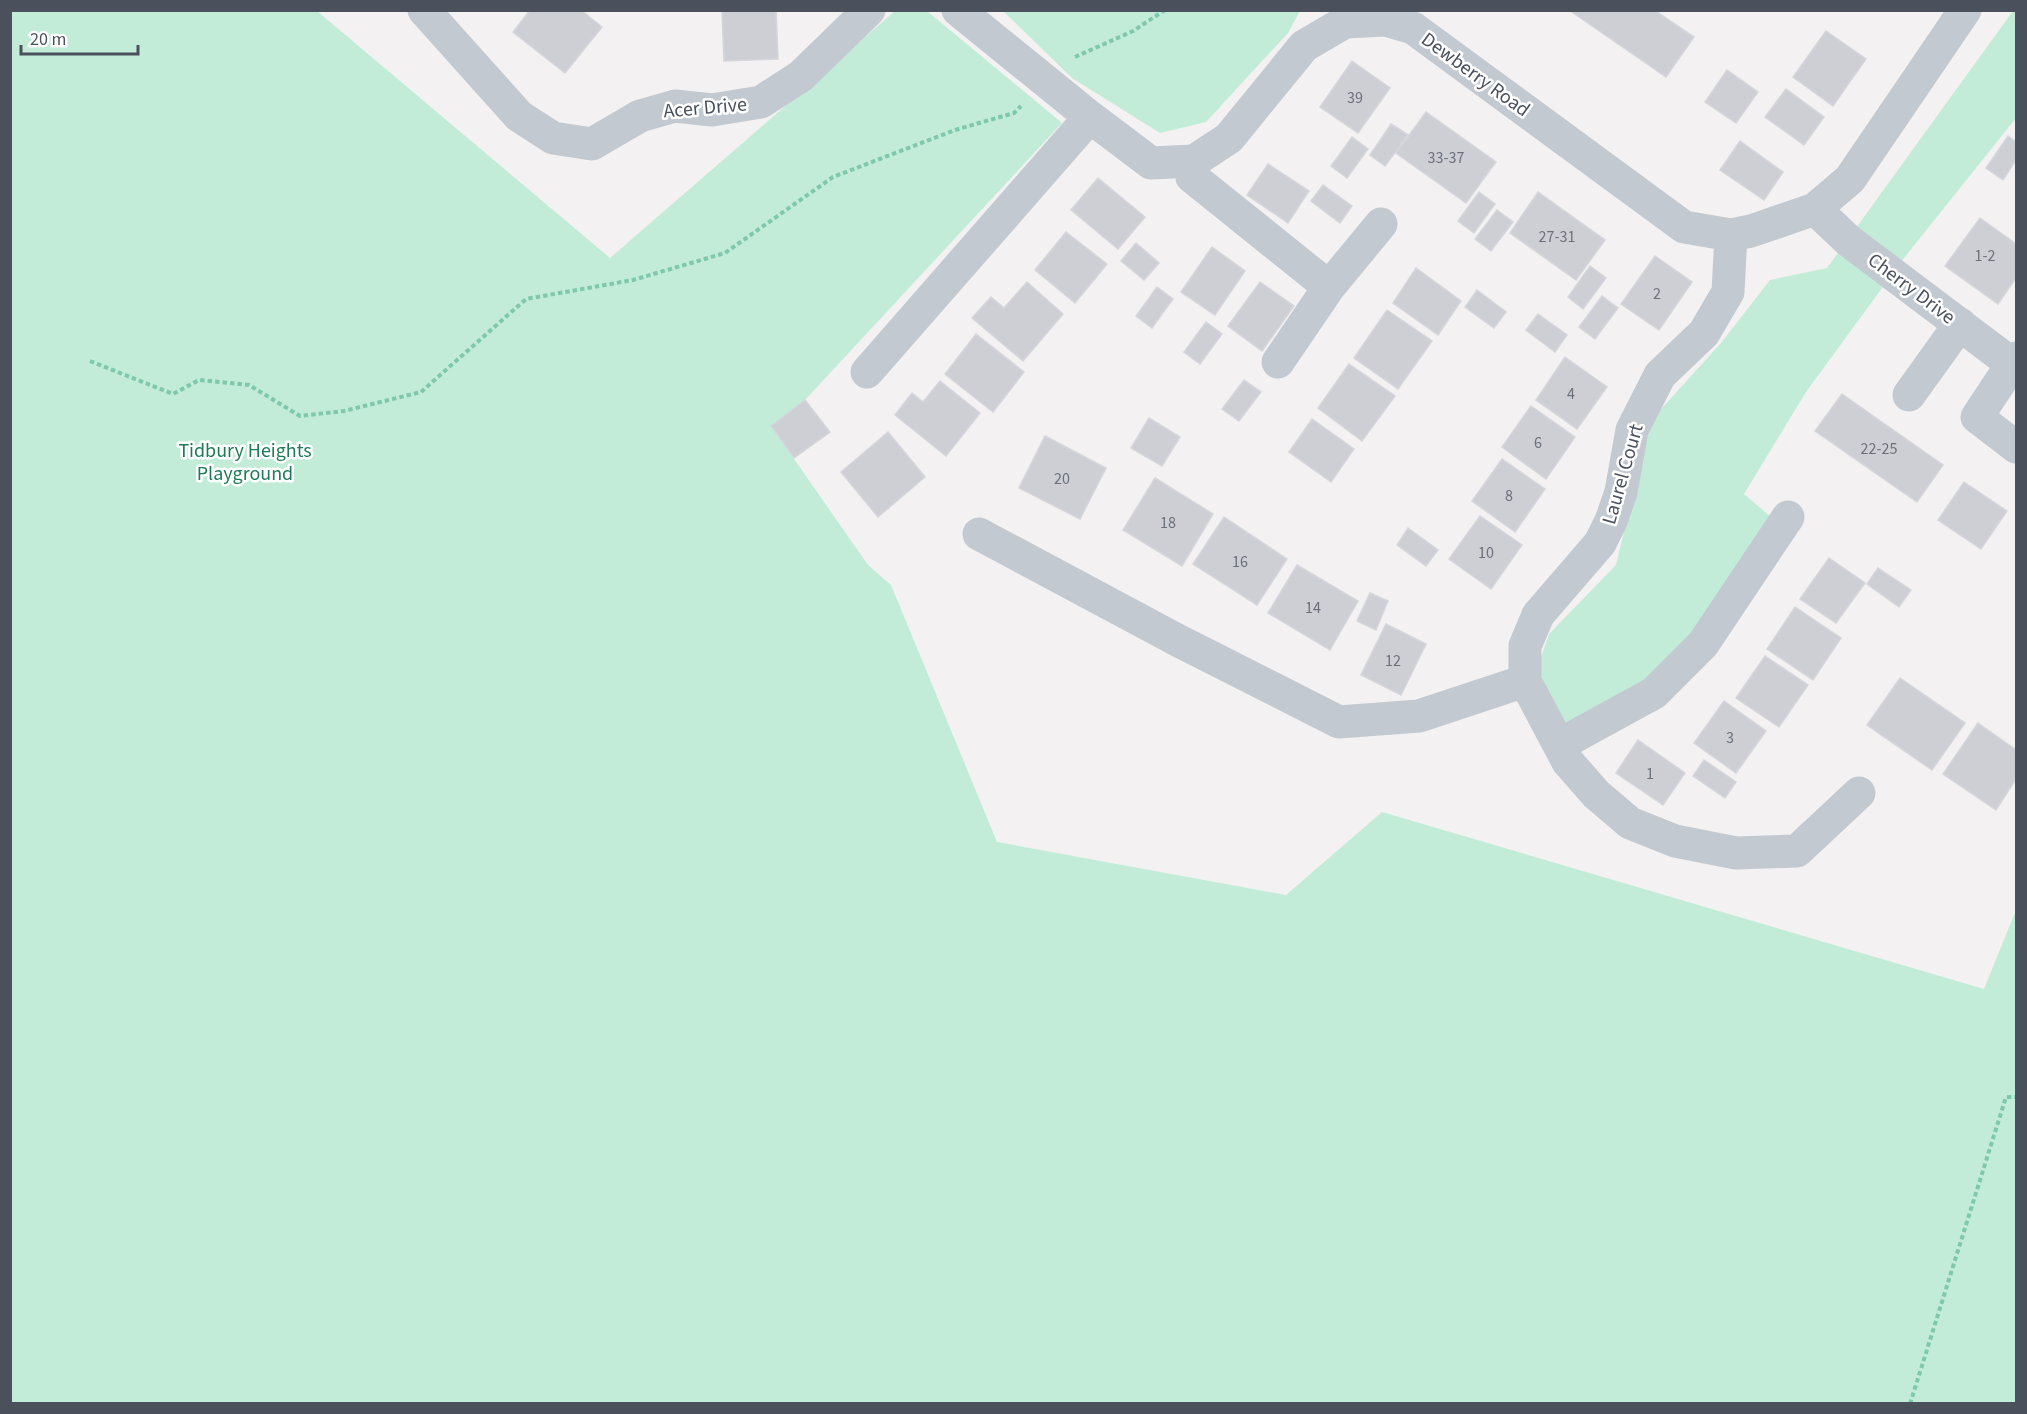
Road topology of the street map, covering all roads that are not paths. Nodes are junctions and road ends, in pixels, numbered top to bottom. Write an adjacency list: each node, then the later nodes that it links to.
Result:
1 (424, 10): 2 (street, Acer Drive)
2 (869, 10)
3 (958, 10): 6 (street)
4 (1965, 10): 8 (street, Dewberry Road)
5 (1344, 16): 7 (street, Dewberry Road); 10 (street, Dewberry Road)
6 (1090, 117): 7 (street); 15 (street)
7 (1194, 161): 11 (street)
8 (1815, 209): 10 (street, Dewberry Road); 12 (street, Cherry Drive)
9 (1381, 224): 11 (street)
10 (1731, 235): 20 (street, Laurel Court)
11 (1329, 287): 14 (street)
12 (1960, 324): 13 (street, Cherry Drive); 16 (street)
13 (2014, 361): 17 (street)
14 (1278, 362)
15 (867, 372)
16 (1909, 395)
17 (2016, 447)
18 (1788, 517): 21 (street)
19 (979, 534): 20 (street)
20 (1525, 681): 21 (street, Laurel Court)
21 (1563, 754): 22 (street, Laurel Court)
22 (1859, 793)

